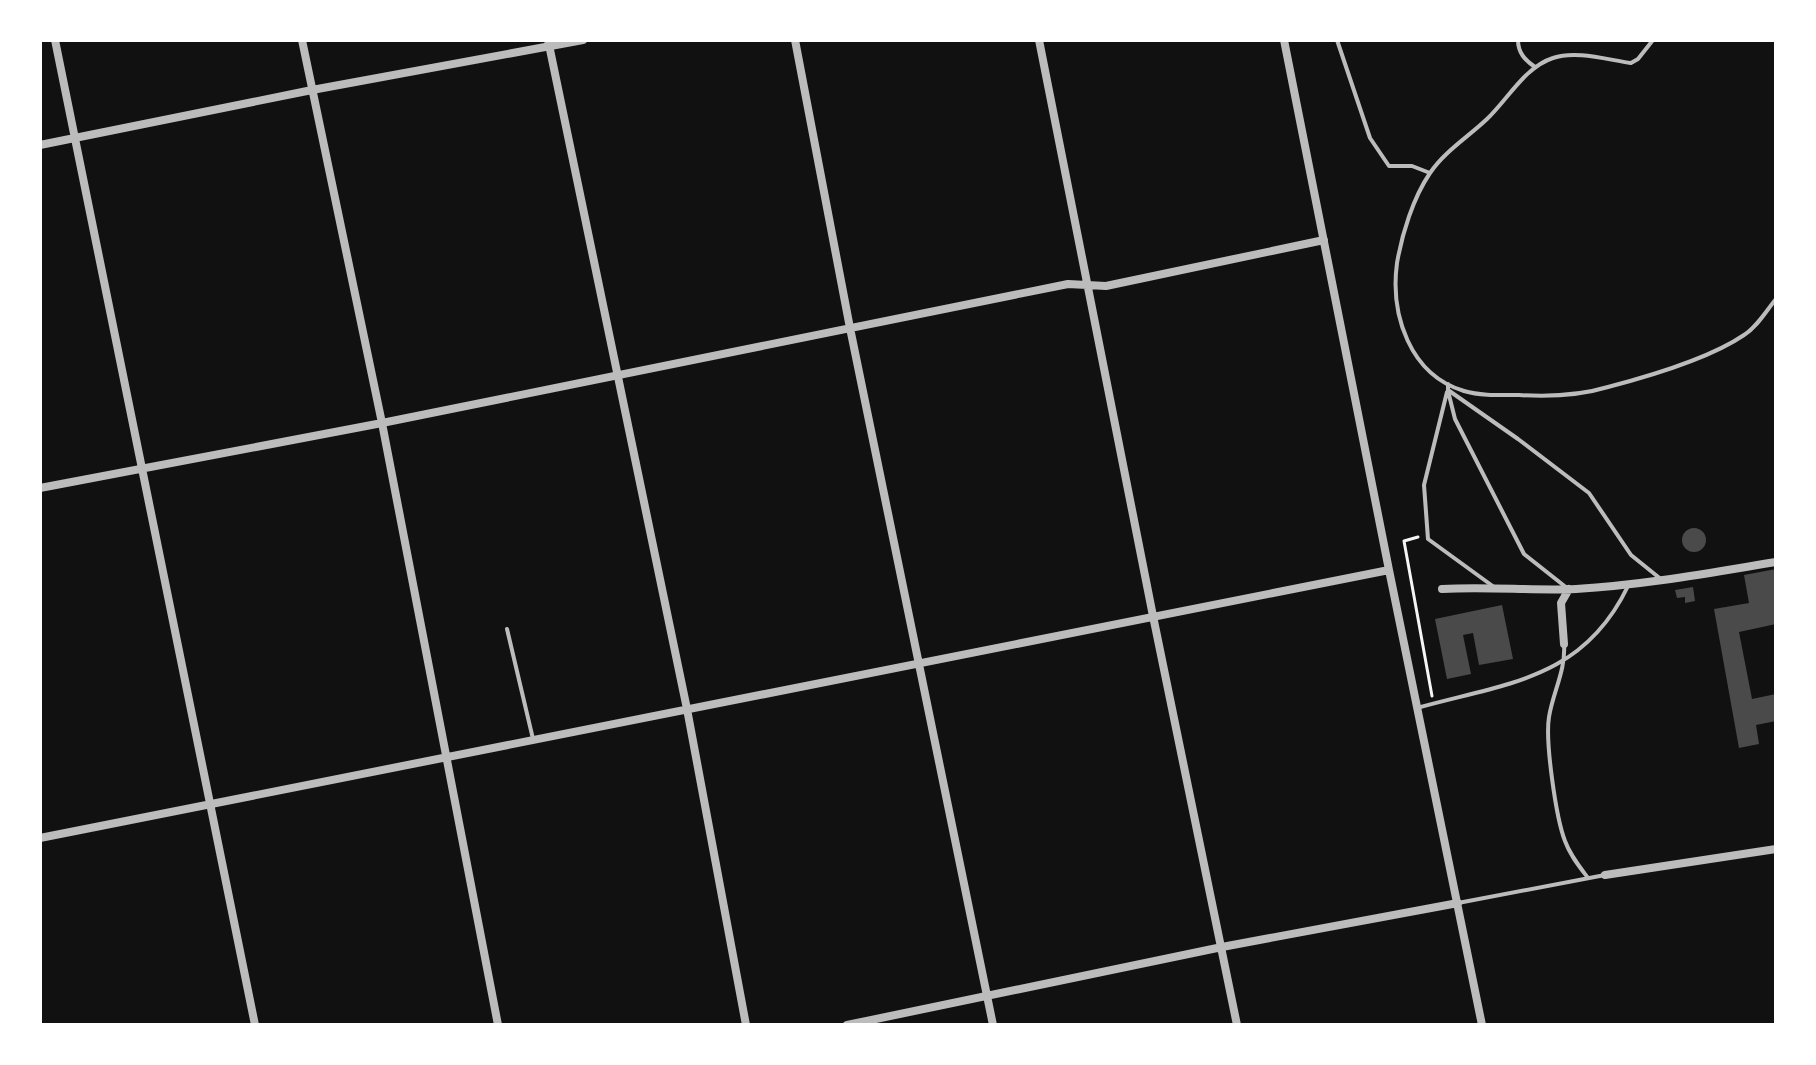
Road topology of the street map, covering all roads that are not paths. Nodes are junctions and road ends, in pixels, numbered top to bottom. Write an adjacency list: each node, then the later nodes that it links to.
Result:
1 (55, 40): 13 (street)
2 (302, 40): 12 (street)
3 (583, 40): 10 (street)
4 (795, 40): 19 (street)
5 (1039, 40): 17 (street)
6 (1284, 40): 16 (street)
7 (1337, 40): 15 (lane)
8 (1518, 40): 11 (lane)
9 (1653, 40): 11 (lane)
10 (548, 44): 12 (street); 20 (street)
11 (1535, 67): 15 (lane)
12 (312, 90): 13 (street); 22 (street)
13 (76, 138): 14 (street); 23 (street)
14 (40, 145)
15 (1430, 173): 21 (lane)
16 (1324, 240): 17 (street); 26 (street)
17 (1086, 284): 19 (street); 32 (street)
18 (1776, 299): 21 (lane)
19 (850, 328): 20 (street); 36 (street)
20 (618, 374): 22 (street); 38 (street)
21 (1448, 387): 27 (lane); 29 (lane); 31 (lane)
22 (382, 423): 23 (street); 40 (street)
23 (144, 469): 24 (street); 41 (street)
24 (40, 488)
25 (1776, 562): 27 (street)
26 (1389, 570): 32 (street); 37 (street)
27 (1664, 581): 28 (street)
28 (1628, 586): 31 (street); 35 (lane)
29 (1494, 587): 30 (street); 31 (street)
30 (1442, 589)
31 (1569, 589): 34 (street)
32 (1153, 616): 36 (street); 47 (street)
33 (507, 629): 39 (lane)
34 (1564, 644): 35 (lane)
35 (1565, 661): 37 (lane); 45 (lane)
36 (919, 662): 38 (street); 48 (street)
37 (1417, 708): 46 (street)
38 (687, 709): 39 (street); 51 (street)
39 (533, 739): 40 (street)
40 (445, 756): 41 (street); 50 (street)
41 (212, 804): 42 (street); 49 (street)
42 (40, 838)
43 (1776, 849): 44 (street)
44 (1605, 875): 45 (lane)
45 (1588, 878): 46 (lane)
46 (1458, 903): 47 (street); 55 (street)
47 (1222, 947): 48 (street); 54 (street)
48 (988, 997): 52 (street); 53 (street)
49 (255, 1025)
50 (498, 1025)
51 (746, 1025)
52 (847, 1025)
53 (993, 1025)
54 (1237, 1025)
55 (1482, 1025)

